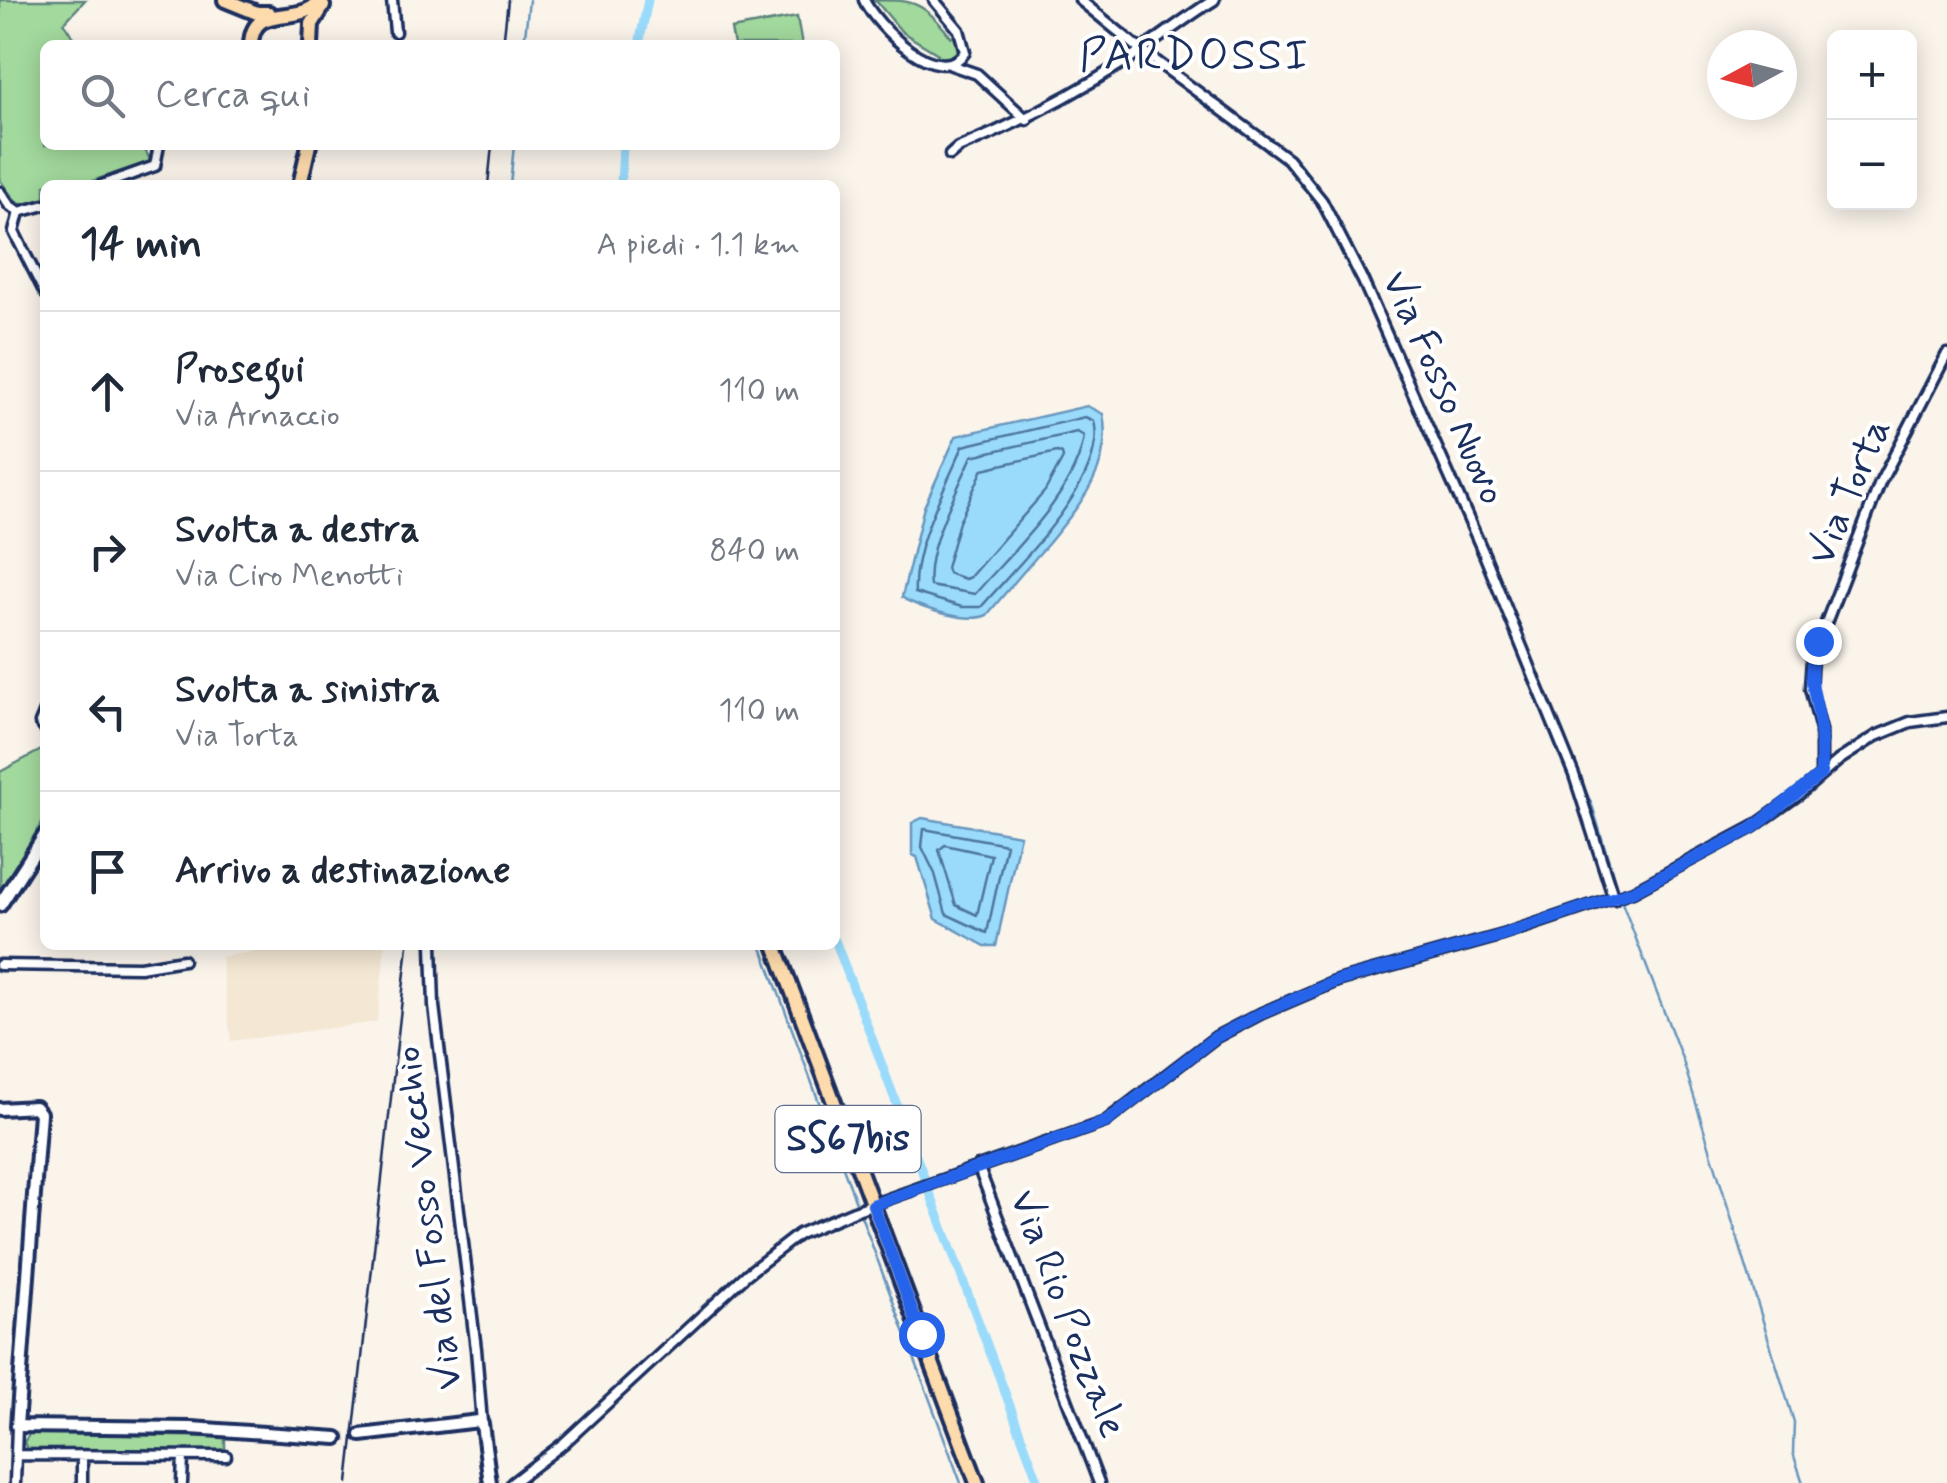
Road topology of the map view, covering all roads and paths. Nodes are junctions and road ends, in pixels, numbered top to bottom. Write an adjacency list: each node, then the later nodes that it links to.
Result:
1 (224, 0): 9 (main road); 12 (main road)
2 (324, 0): 10 (main road); 13 (main road)
3 (392, 0): 11 (street)
4 (864, 0): 16 (street)
5 (934, 0): 15 (street)
6 (1080, 0): 14 (street, Via Fosso Nuovo)
7 (1214, 0): 8 (street)
8 (1204, 3): 14 (street)
9 (272, 13): 10 (main road); 12 (main road)
10 (293, 14): 13 (main road)
11 (395, 32)
12 (252, 39)
13 (310, 39)
14 (1140, 50): 18 (street); 32 (street, Via Fosso Nuovo)
15 (965, 52): 16 (street); 17 (street)
16 (948, 64): 17 (street)
17 (977, 74): 18 (street)
18 (1027, 120): 21 (street)
19 (158, 150): 22 (street)
20 (308, 150): 23 (main road)
21 (950, 155)
22 (116, 180)
23 (301, 180)
24 (0, 192): 26 (street)
25 (40, 206): 26 (street)
26 (19, 212): 27 (street)
27 (40, 283)
28 (1947, 354): 30 (street, Via Torta)
29 (1947, 717): 30 (street)
30 (1821, 774): 32 (street)
31 (40, 843): 33 (main road)
32 (1614, 898): 39 (street)
33 (0, 906)
34 (432, 950): 41 (street, Via del Fosso Vecchio)
35 (778, 950): 40 (main road, SS67bis)
36 (183, 960): 37 (street)
37 (0, 965)
38 (0, 1108): 42 (street)
39 (978, 1166): 40 (street); 55 (street, Via Rio Pozzale)
40 (863, 1208): 53 (street); 54 (main road, SS67bis)
41 (482, 1424): 43 (street); 52 (street, Via del Fosso Vecchio)
42 (17, 1426): 44 (street); 45 (street)
43 (361, 1434)
44 (337, 1438)
45 (16, 1455): 46 (street); 49 (street)
46 (82, 1456): 47 (street); 50 (street)
47 (182, 1456): 48 (street); 51 (street)
48 (226, 1456)
49 (16, 1483)
50 (82, 1483)
51 (182, 1483)
52 (490, 1483)
53 (512, 1483)
54 (977, 1483)
55 (1099, 1483)

